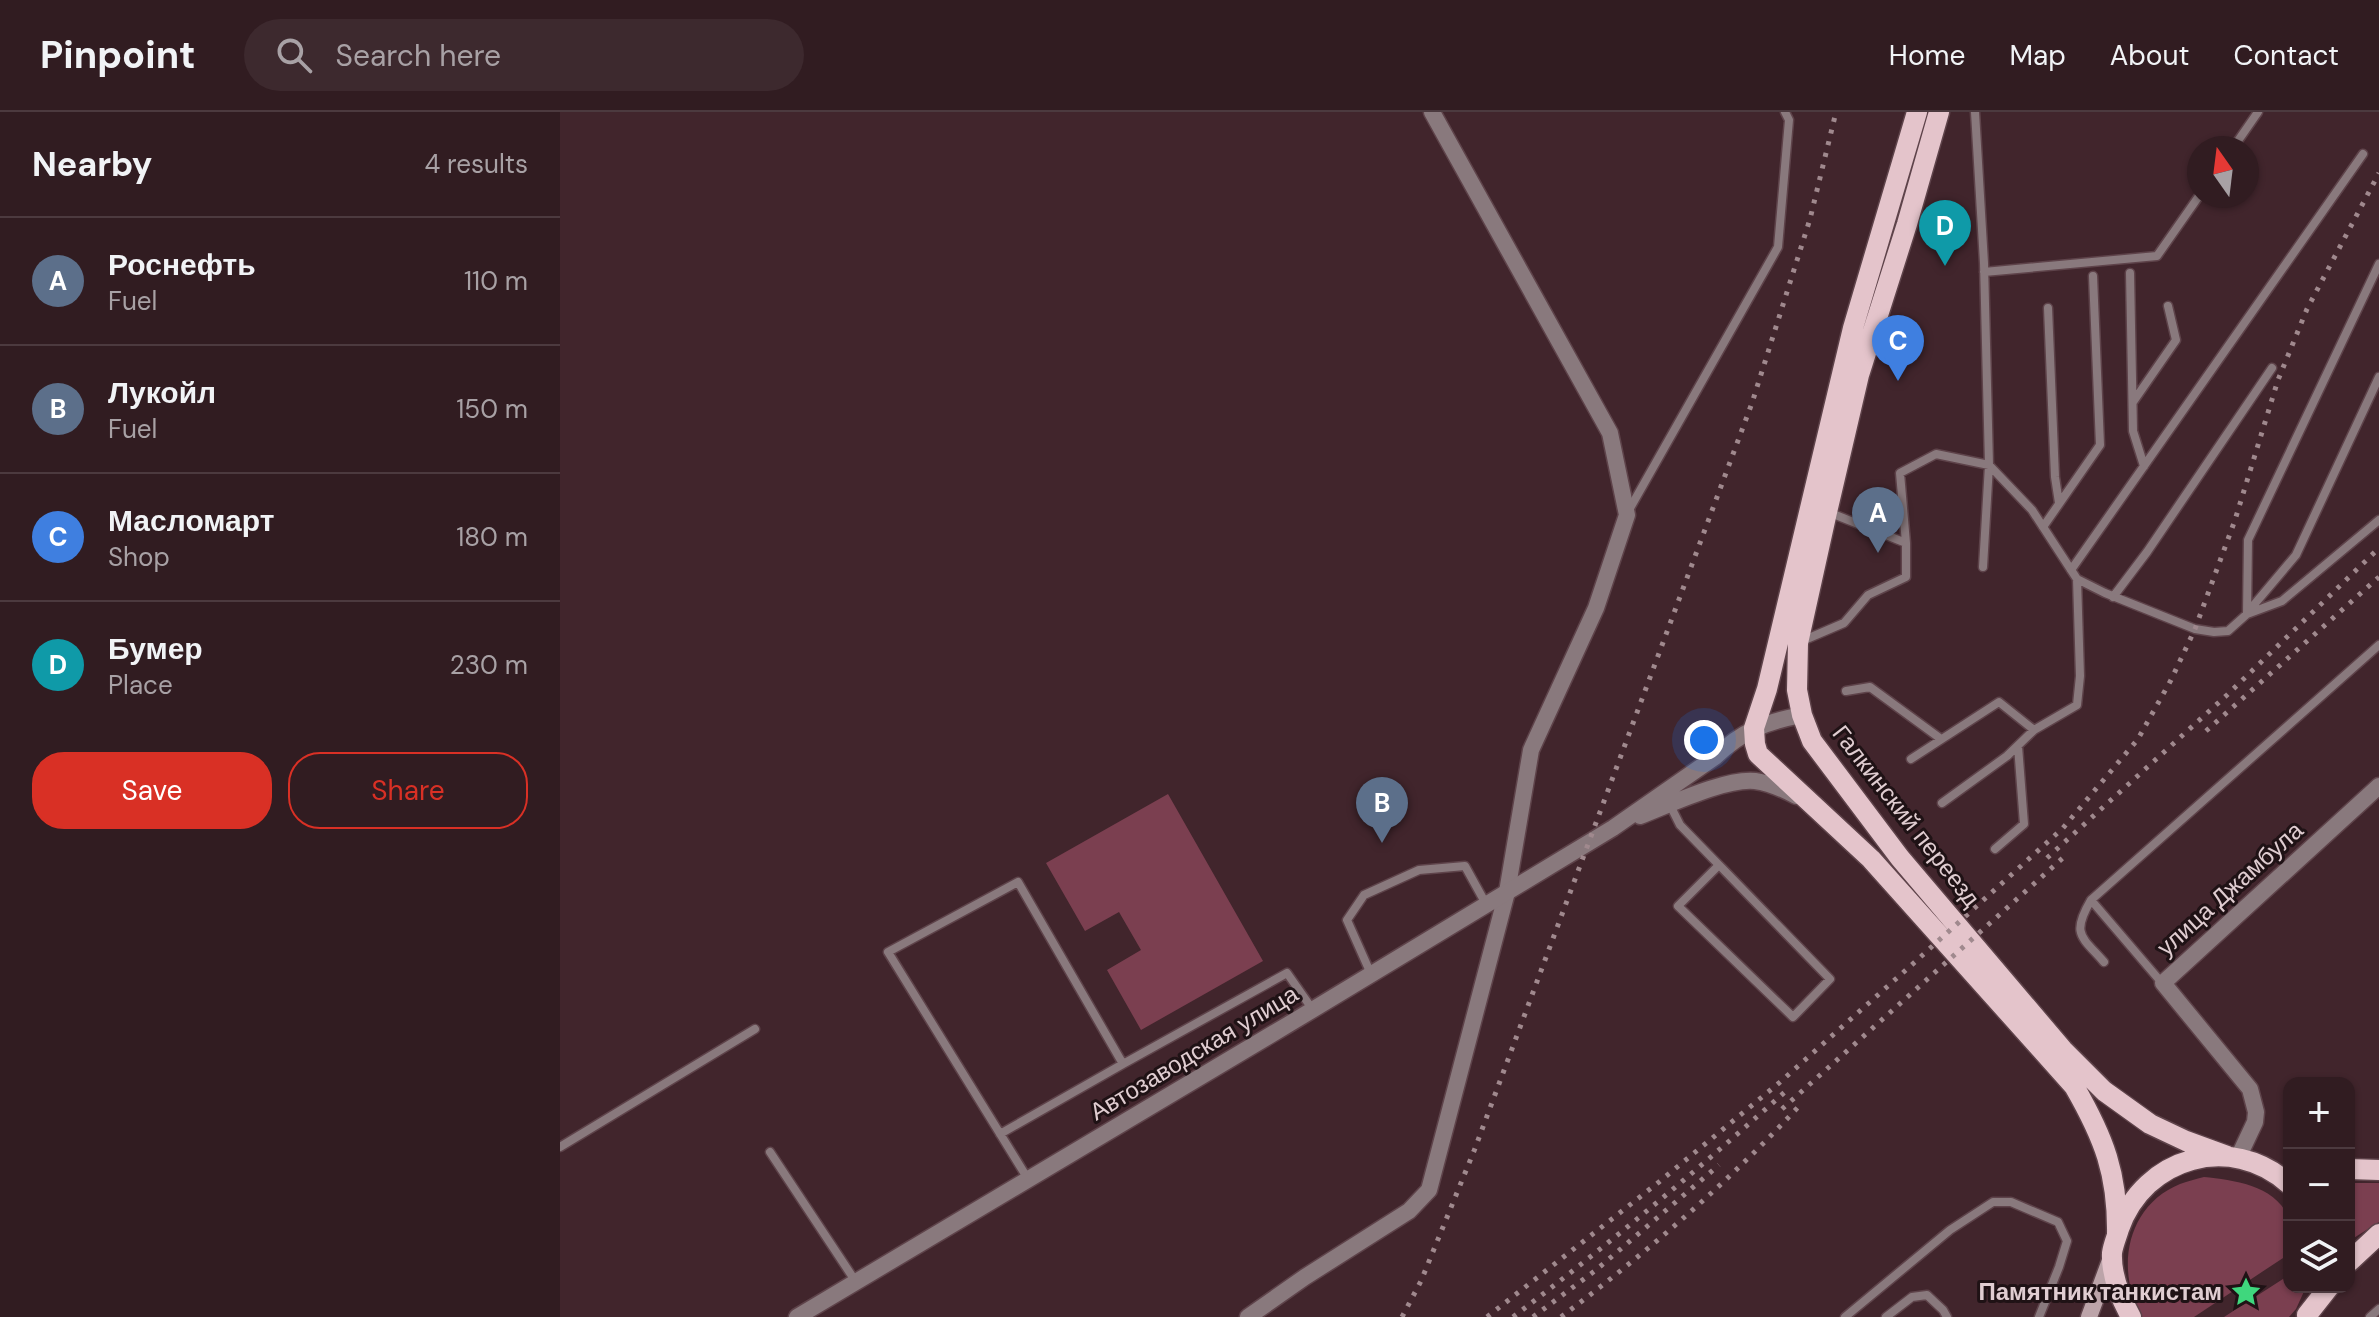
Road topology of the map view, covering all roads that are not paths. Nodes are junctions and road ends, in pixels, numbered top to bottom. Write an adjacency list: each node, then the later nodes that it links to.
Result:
1 (1432, 112): 23 (street)
2 (1785, 112): 23 (lane)
3 (1917, 112): 34 (main road)
4 (1939, 112): 22 (main road, Галкинский переезд)
5 (1975, 112): 11 (lane)
6 (2258, 112): 7 (lane)
7 (2241, 136)
8 (2363, 154): 20 (lane)
9 (2191, 208): 11 (lane)
10 (2379, 264): 31 (lane)
11 (1984, 272): 19 (lane)
12 (2130, 273): 18 (lane)
13 (2093, 276): 21 (lane)
14 (2168, 306): 18 (lane)
15 (2048, 308): 21 (lane)
16 (2272, 368): 30 (lane)
17 (2379, 377): 31 (lane)
18 (2132, 403): 20 (lane)
19 (1989, 465): 25 (lane); 26 (lane); 27 (lane)
20 (2144, 466): 28 (lane)
21 (2059, 503): 25 (lane)
22 (1827, 512): 26 (lane); 32 (main road, Галкинский переезд)
23 (1627, 515): 49 (street)
24 (2379, 520): 31 (lane)
25 (2043, 527): 28 (lane)
26 (1906, 543): 32 (lane)
27 (1983, 567)
28 (2071, 570): 29 (lane)
29 (2077, 579): 30 (lane); 38 (lane)
30 (2113, 597): 31 (lane)
31 (2247, 614)
32 (1798, 643): 36 (main road, Галкинский переезд)
33 (2379, 645): 50 (lane)
34 (1767, 689): 37 (main road); 40 (street)
35 (1846, 691): 39 (lane)
36 (1802, 715): 37 (street); 61 (main road, Галкинский переезд)
37 (1754, 728): 40 (street); 46 (main road)
38 (2034, 730): 39 (lane); 41 (lane)
39 (1941, 739): 42 (lane)
40 (1730, 743): 44 (street)
41 (2018, 746): 45 (lane); 47 (lane)
42 (1911, 759)
43 (2379, 786): 54 (street, улица Джамбула)
44 (1667, 798): 46 (street); 48 (lane); 49 (street, Автозаводская улица)
45 (1942, 803)
46 (1815, 807): 68 (main road)
47 (1995, 849)
48 (1719, 865): 48 (lane)
49 (1507, 892): 51 (street, Автозаводская улица); 76 (street)
50 (2091, 900): 52 (lane); 54 (lane)
51 (1486, 904): 53 (street, Автозаводская улица); 53 (lane)
52 (2104, 962)
53 (1371, 975): 55 (street, Автозаводская улица)
54 (2163, 983): 61 (street, улица Джамбула)
55 (1313, 1010): 57 (lane); 65 (street, Автозаводская улица)
56 (755, 1029): 59 (lane)
57 (1123, 1064): 58 (lane); 58 (lane)
58 (1000, 1134): 65 (lane)
59 (560, 1147)
60 (770, 1152): 70 (lane)
61 (2239, 1158): 62 (main road); 66 (main road); 68 (main road)
62 (2283, 1163)
63 (2355, 1169): 64 (main road)
64 (2379, 1170)
65 (1028, 1180): 70 (street, Автозаводская улица)
66 (2283, 1180)
67 (2379, 1236): 69 (main road)
68 (2115, 1245): 81 (main road); 82 (main road)
69 (2355, 1257)
70 (857, 1283): 75 (street, Автозаводская улица)
71 (2316, 1293): 74 (main road)
72 (2324, 1293): 74 (main road)
73 (2379, 1309): 83 (lane)
74 (2306, 1316)
75 (797, 1317)
76 (1248, 1317)
77 (1845, 1317): 80 (lane)
78 (1886, 1317): 79 (lane)
79 (1947, 1317)
80 (2039, 1317)
81 (2089, 1317)
82 (2131, 1317)
83 (2370, 1317)

